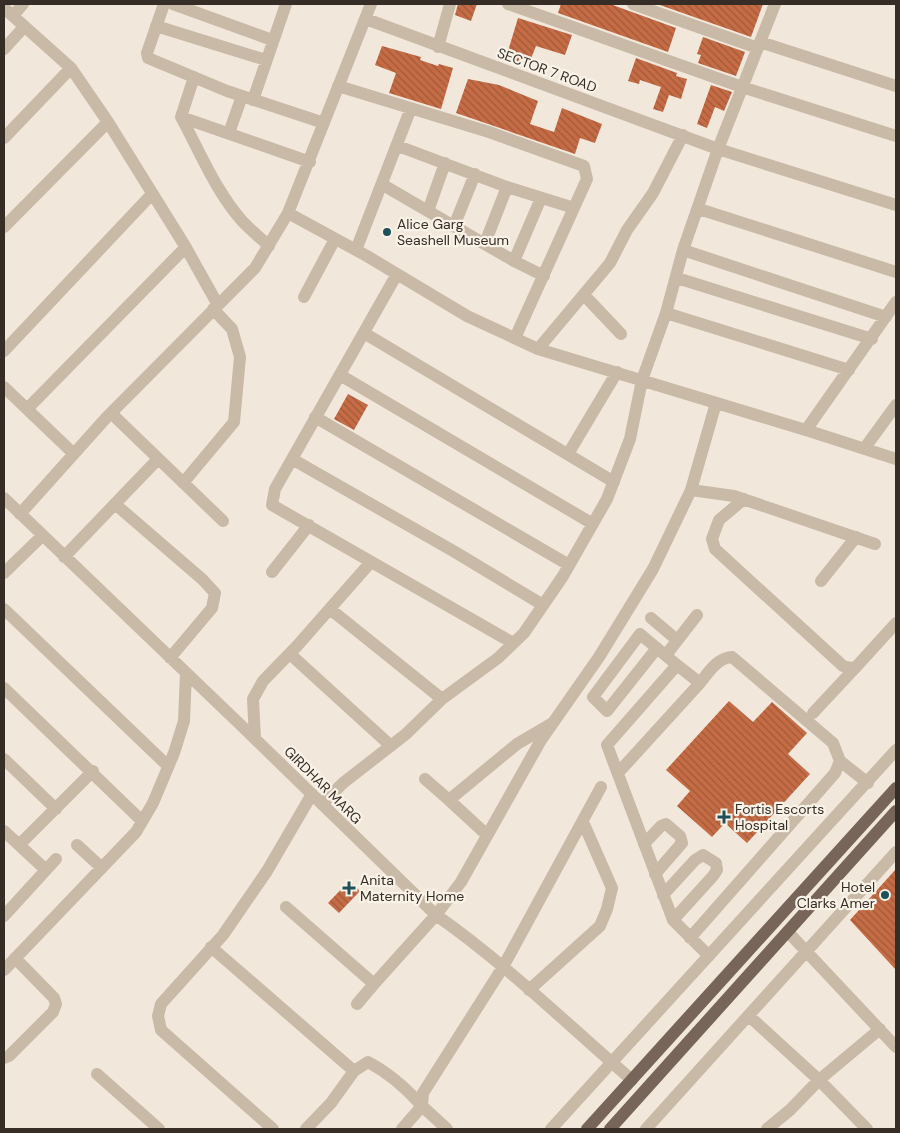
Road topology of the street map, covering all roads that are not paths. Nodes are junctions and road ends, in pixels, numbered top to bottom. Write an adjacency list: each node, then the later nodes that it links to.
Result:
1 (23, 4): 10 (street)
2 (164, 4): 12 (street)
3 (173, 4): 14 (street)
4 (286, 4): 14 (street)
5 (371, 4): 11 (street)
6 (450, 4): 16 (street)
7 (508, 4): 23 (street)
8 (633, 4): 15 (street)
9 (776, 4): 15 (street)
10 (8, 12): 13 (street)
11 (366, 20): 16 (street, SECTOR 7 ROAD); 21 (street)
12 (156, 26): 18 (street); 20 (street)
13 (24, 27): 17 (street); 19 (street)
14 (272, 40): 18 (street)
15 (759, 45): 22 (street); 23 (street)
16 (438, 47): 30 (street, SECTOR 7 ROAD)
17 (4, 49)
18 (266, 60): 24 (street)
19 (71, 68): 27 (street); 32 (street)
20 (194, 77): 24 (street); 26 (street)
21 (338, 86): 25 (street); 28 (street)
22 (896, 86)
23 (742, 87): 31 (street); 34 (street)
24 (248, 98): 28 (street); 29 (street)
25 (411, 108): 33 (street); 43 (street)
26 (181, 117): 29 (street); 51 (street)
27 (108, 122): 40 (street); 47 (street)
28 (324, 123): 35 (street)
29 (229, 133): 35 (street)
30 (683, 135): 34 (street, SECTOR 7 ROAD); 60 (street)
31 (896, 136)
32 (4, 138)
33 (398, 146): 36 (street); 38 (street)
34 (718, 149): 42 (street, SECTOR 7 ROAD); 44 (street)
35 (310, 162): 46 (street)
36 (445, 163): 37 (street); 45 (street)
37 (475, 174): 39 (street); 48 (street)
38 (383, 185): 45 (street); 53 (street)
39 (507, 187): 41 (street); 50 (street)
40 (152, 194): 52 (street); 71 (street)
41 (541, 198): 43 (street); 55 (street)
42 (896, 205)
43 (574, 208): 58 (street)
44 (699, 209): 54 (street); 56 (street)
45 (428, 211): 48 (street)
46 (288, 213): 49 (street); 51 (street)
47 (4, 226)
48 (454, 226): 50 (street)
49 (335, 239): 53 (street); 61 (street)
50 (485, 243): 55 (street)
51 (269, 246): 63 (street)
52 (185, 248): 63 (street); 79 (street)
53 (356, 250): 57 (street)
54 (683, 250): 59 (street); 65 (street)
55 (514, 262): 58 (street)
56 (896, 272)
57 (396, 274): 66 (street); 68 (street)
58 (544, 276): 68 (street)
59 (677, 278): 64 (street); 69 (street)
60 (585, 296): 67 (street); 70 (street)
61 (304, 297)
62 (896, 302): 65 (street)
63 (215, 307): 80 (street); 90 (street)
64 (666, 313): 72 (street); 75 (street)
65 (886, 317): 69 (street)
66 (364, 333): 74 (street); 85 (street)
67 (621, 334)
68 (515, 338): 70 (street)
69 (872, 339): 72 (street)
70 (538, 349): 73 (street)
71 (4, 351)
72 (849, 370): 82 (street)
73 (617, 372): 75 (street); 85 (street)
74 (340, 375): 81 (street); 97 (street)
75 (642, 380): 77 (street); 89 (street)
76 (4, 387): 79 (street)
77 (716, 402): 82 (street); 91 (street)
78 (896, 405): 83 (street)
79 (27, 409): 84 (street)
80 (111, 412): 84 (street); 86 (street)
81 (316, 417): 87 (street); 104 (street)
82 (806, 430): 83 (street)
83 (864, 449): 88 (street)
84 (74, 454): 95 (street)
85 (568, 454): 89 (street)
86 (158, 458): 90 (street); 94 (street)
87 (292, 458): 98 (street); 108 (street)
88 (896, 459)
89 (614, 482): 97 (street)
90 (183, 483): 96 (street)
91 (691, 490): 92 (street); 126 (street)
92 (744, 499): 100 (street); 120 (street)
93 (5, 501): 95 (street, GIRDHAR MARG)
94 (114, 504): 102 (street); 118 (street)
95 (20, 514): 99 (street, GIRDHAR MARG)
96 (223, 521)
97 (593, 524): 104 (street)
98 (310, 525): 103 (street); 105 (street)
99 (42, 536): 102 (street, GIRDHAR MARG); 106 (street)
100 (856, 537): 101 (street); 107 (street)
101 (875, 544)
102 (64, 557): 118 (street, GIRDHAR MARG)
103 (370, 563): 109 (street); 115 (street)
104 (569, 565): 108 (street)
105 (272, 572)
106 (4, 573)
107 (821, 581)
108 (543, 605): 115 (street)
109 (330, 609): 117 (street); 124 (street)
110 (4, 610): 132 (street)
111 (697, 615): 114 (street)
112 (651, 618): 114 (street)
113 (896, 623): 120 (street)
114 (677, 640): 116 (street)
115 (513, 643): 124 (street)
116 (662, 652): 116 (street); 119 (street)
117 (290, 654): 127 (street); 128 (street)
118 (170, 658): 121 (street, GIRDHAR MARG)
119 (677, 665): 122 (street); 134 (street)
120 (856, 667): 125 (street)
121 (190, 677): 127 (street, GIRDHAR MARG); 132 (street)
122 (700, 683): 131 (street); 134 (street)
123 (4, 688): 133 (street)
124 (442, 700): 128 (street)
125 (813, 713)
126 (554, 722): 140 (street); 147 (street)
127 (252, 735): 139 (street, GIRDHAR MARG)
128 (391, 746): 141 (street)
129 (896, 750): 136 (street)
130 (4, 758): 142 (street)
131 (840, 761): 136 (street); 162 (street)
132 (168, 766): 144 (street)
133 (93, 771): 142 (street); 144 (street)
134 (618, 773): 148 (street)
135 (426, 779): 140 (street)
136 (868, 783): 165 (street)
137 (601, 787): 145 (street)
138 (896, 788): 179 (main road)
139 (312, 794): 141 (street, GIRDHAR MARG); 163 (street)
140 (449, 800): 147 (street)
141 (322, 804): 159 (street, GIRDHAR MARG)
142 (56, 809): 149 (street)
143 (895, 814): 161 (main road)
144 (142, 821): 153 (street)
145 (583, 822): 167 (street); 170 (street)
146 (4, 831): 149 (street)
147 (487, 834): 159 (street)
148 (644, 844): 155 (street); 155 (street)
149 (19, 845): 154 (street)
150 (78, 845): 153 (street)
151 (896, 852): 164 (street)
152 (56, 858): 154 (street)
153 (102, 868): 166 (street)
154 (46, 870): 158 (street)
155 (655, 874): 156 (street)
156 (663, 895): 160 (street); 160 (street)
157 (286, 907): 169 (street)
158 (6, 908)
159 (436, 916): 167 (street, GIRDHAR MARG); 169 (street)
160 (673, 920): 162 (street)
161 (788, 932): 164 (street); 190 (main road)
162 (690, 938): 165 (street)
163 (211, 946): 177 (street); 184 (street)
164 (807, 952): 172 (street); 173 (street)
165 (709, 956): 176 (street)
166 (15, 958): 168 (street); 175 (street)
167 (503, 967): 170 (street, GIRDHAR MARG); 181 (street)
168 (4, 970)
169 (374, 984): 171 (street)
170 (529, 990): 176 (street, GIRDHAR MARG)
171 (358, 1004)
172 (749, 1016): 180 (street); 191 (street)
173 (880, 1029): 174 (street); 180 (street)
174 (896, 1047)
175 (4, 1058)
176 (612, 1063): 179 (street, GIRDHAR MARG); 188 (street)
177 (354, 1071): 181 (street); 185 (street)
178 (97, 1074): 183 (street)
179 (632, 1080): 189 (main road)
180 (819, 1080): 182 (street); 192 (street)
181 (422, 1106): 186 (street); 187 (street)
182 (774, 1127)
183 (159, 1129)
184 (273, 1129)
185 (306, 1129)
186 (402, 1129)
187 (447, 1129)
188 (551, 1129)
189 (587, 1129)
190 (610, 1129)
191 (646, 1129)
192 (868, 1129)

